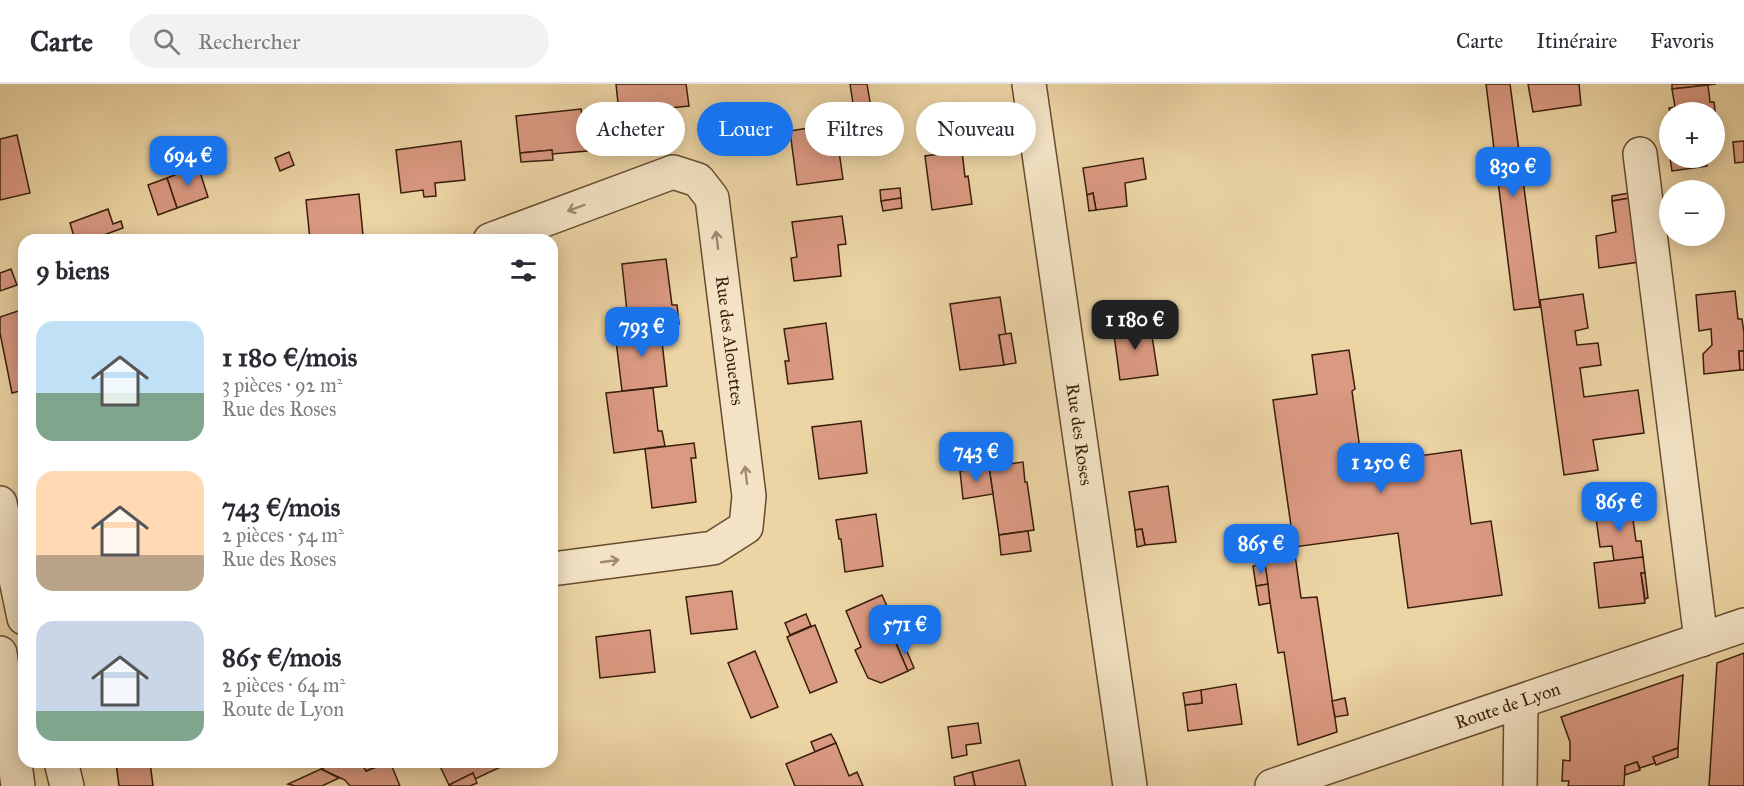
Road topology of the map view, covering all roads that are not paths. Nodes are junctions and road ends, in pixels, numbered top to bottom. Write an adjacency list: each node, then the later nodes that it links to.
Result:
1 (1029, 84): 16 (street, Rue des Roses)
2 (1640, 154): 10 (street)
3 (506, 234): 5 (street, Rue des Alouettes, one-way to 3)
4 (0, 503): 6 (street)
5 (558, 568)
6 (18, 589)
7 (1744, 625): 10 (street, Route de Lyon)
8 (18, 630): 9 (street)
9 (0, 632)
10 (1701, 640): 12 (street, Route de Lyon)
11 (0, 653): 14 (street)
12 (1521, 702): 17 (street, Route de Lyon); 18 (street)
13 (62, 768): 15 (street)
14 (18, 786)
15 (67, 786)
16 (1130, 786)
17 (1272, 786)
18 (1520, 786)

